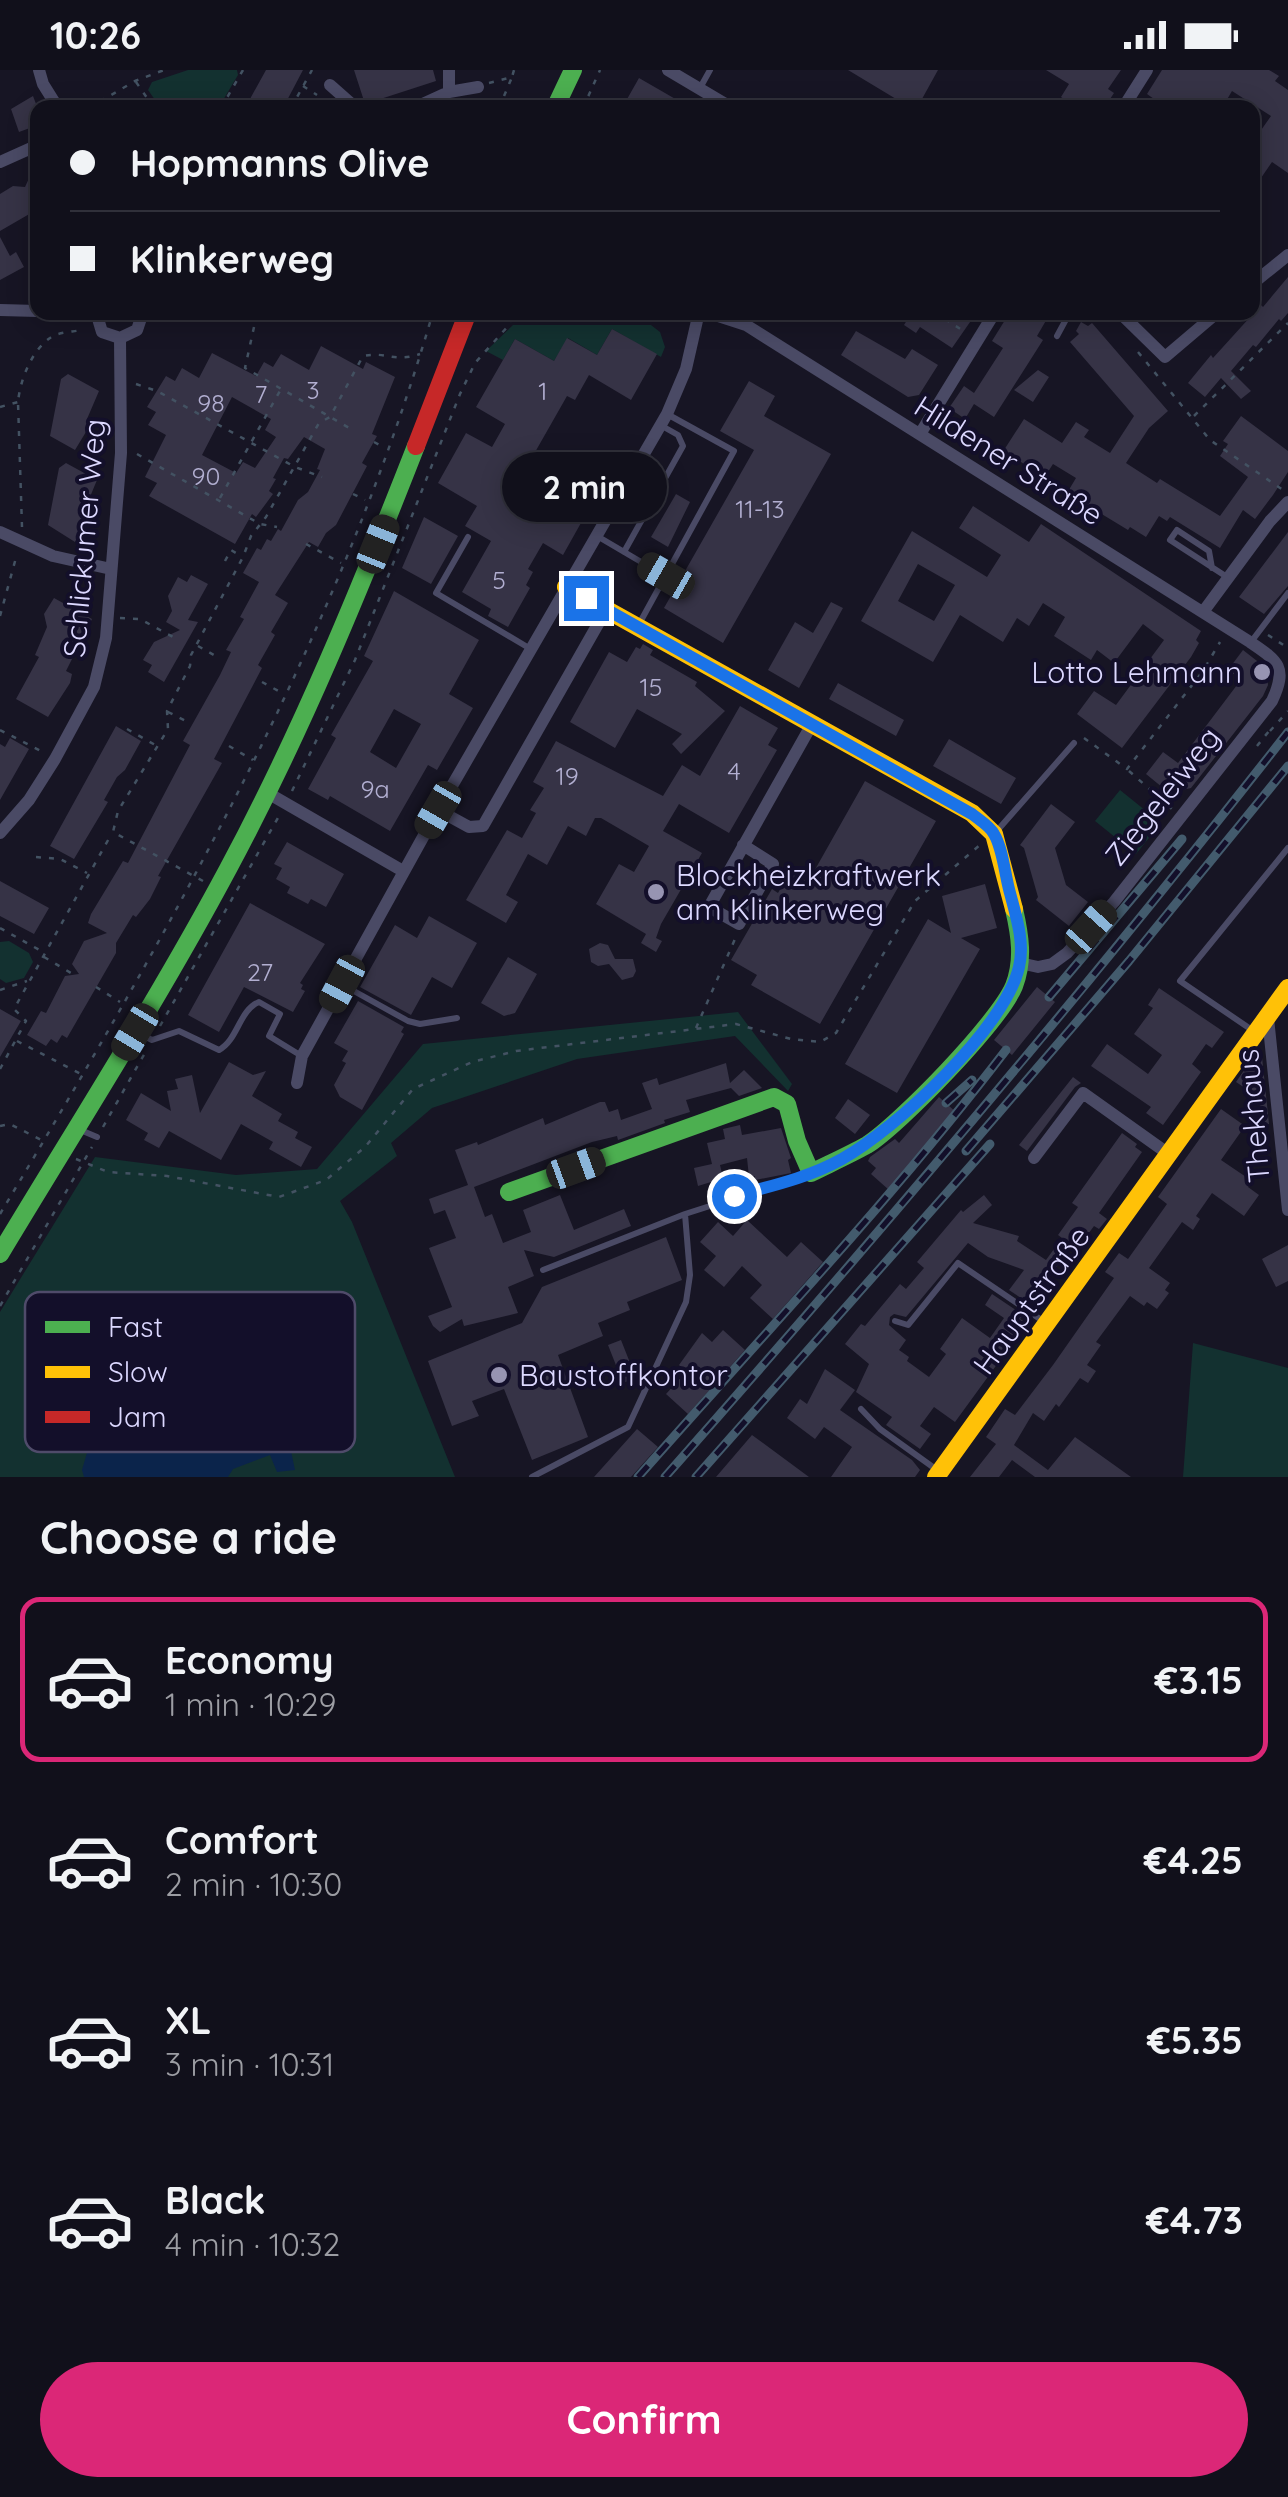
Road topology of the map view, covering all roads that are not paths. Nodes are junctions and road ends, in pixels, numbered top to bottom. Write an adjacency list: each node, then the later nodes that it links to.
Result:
1 (39, 70): 11 (street)
2 (449, 70): 10 (street)
3 (573, 70): 14 (street)
4 (668, 70): 9 (street)
5 (710, 70): 9 (lane)
6 (1147, 70): 16 (street)
7 (330, 85): 12 (street)
8 (478, 87): 10 (street)
9 (700, 89): 15 (street)
10 (449, 92): 13 (street)
11 (53, 100)
12 (347, 100)
13 (432, 100)
14 (559, 100)
15 (718, 100)
16 (1129, 100)
17 (30, 149): 18 (street)
18 (0, 162)
19 (1288, 254): 20 (street)
20 (1260, 277)
21 (0, 310): 22 (street)
22 (30, 311)
23 (95, 320): 33 (street)
24 (140, 320): 33 (street)
25 (465, 320): 55 (street)
26 (700, 320): 34 (street)
27 (729, 320): 35 (street, Hildener Straße)
28 (990, 320): 35 (street)
29 (1066, 320): 32 (lane)
30 (1127, 320): 31 (street)
31 (1209, 320)
32 (1057, 336)
33 (120, 338): 41 (street, Schlickumer Weg)
34 (664, 420): 38 (street); 40 (lane); 43 (lane)
35 (920, 434): 48 (street, Hildener Straße)
36 (1288, 502): 44 (street)
37 (0, 532): 41 (street)
38 (596, 536): 40 (lane); 45 (street)
39 (468, 537): 51 (lane)
40 (624, 552): 43 (lane)
41 (111, 568): 57 (street, Schlickumer Weg)
42 (1212, 568): 42 (lane); 44 (lane)
43 (666, 576): 49 (lane)
44 (1228, 578): 48 (street)
45 (566, 587): 47 (street); 51 (street)
46 (1288, 593): 50 (lane)
47 (606, 610): 49 (street); 56 (street)
48 (1202, 612): 50 (street, Hildener Straße)
49 (638, 627): 53 (street)
50 (1250, 642): 52 (street, Hildener Straße)
51 (530, 649): 56 (street)
52 (1279, 662): 62 (street, Ziegeleiweg)
53 (812, 724): 58 (street); 59 (street)
54 (1074, 743): 58 (lane)
55 (266, 792): 61 (street); 67 (street)
56 (438, 810): 61 (street)
57 (0, 834)
58 (994, 834): 62 (street)
59 (743, 844): 59 (street)
60 (1288, 848): 66 (lane)
61 (403, 871): 63 (street)
62 (1020, 963): 74 (street)
63 (342, 984): 65 (lane); 68 (street)
64 (1288, 988): 66 (street, Hauptstraße)
65 (457, 1018)
66 (1263, 1026): 72 (street, Hauptstraße); 76 (street, Thekhaus)
67 (135, 1032): 68 (lane); 70 (street)
68 (302, 1056): 69 (street)
69 (297, 1083)
70 (77, 1128): 71 (lane); 78 (street)
71 (97, 1137)
72 (1170, 1154): 73 (street); 81 (street, Hauptstraße)
73 (1034, 1158)
74 (811, 1174): 75 (street); 77 (lane)
75 (509, 1192)
76 (1288, 1210)
77 (685, 1214): 79 (lane); 84 (lane)
78 (0, 1254)
79 (543, 1270)
80 (895, 1320): 81 (lane)
81 (1048, 1324): 83 (street, Hauptstraße)
82 (861, 1409): 83 (lane)
83 (941, 1475)
84 (532, 1477)

